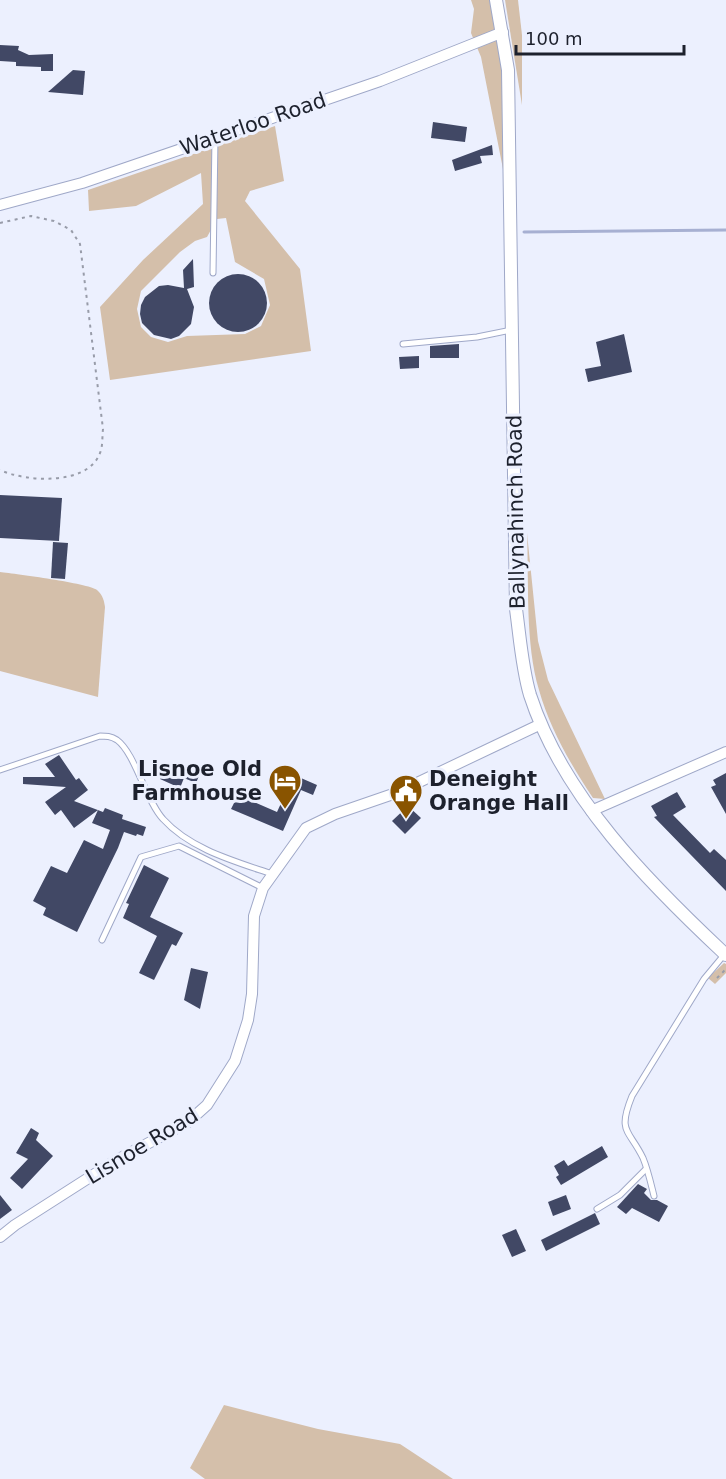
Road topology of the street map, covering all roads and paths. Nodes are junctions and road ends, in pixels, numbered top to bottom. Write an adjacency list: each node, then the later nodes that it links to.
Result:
1 (496, 0): 2 (street, Ballynahinch Road)
2 (503, 32): 3 (street, Waterloo Road); 7 (street, Ballynahinch Road)
3 (215, 137): 4 (street, Waterloo Road); 6 (lane)
4 (0, 205)
5 (0, 223): 9 (path)
6 (213, 273)
7 (513, 330): 8 (lane); 10 (street, Ballynahinch Road)
8 (403, 344)
9 (0, 470)
10 (541, 724): 13 (street, Ballynahinch Road); 14 (street, Lisnoe Road)
11 (726, 752): 13 (street)
12 (0, 770): 14 (lane)
13 (591, 811): 17 (street, Ballynahinch Road)
14 (273, 875): 15 (street, Lisnoe Road)
15 (263, 888): 16 (lane); 21 (street, Lisnoe Road)
16 (102, 940)
17 (726, 954): 18 (lane)
18 (646, 1169): 19 (lane); 20 (lane)
19 (654, 1196)
20 (597, 1209)
21 (0, 1237)

